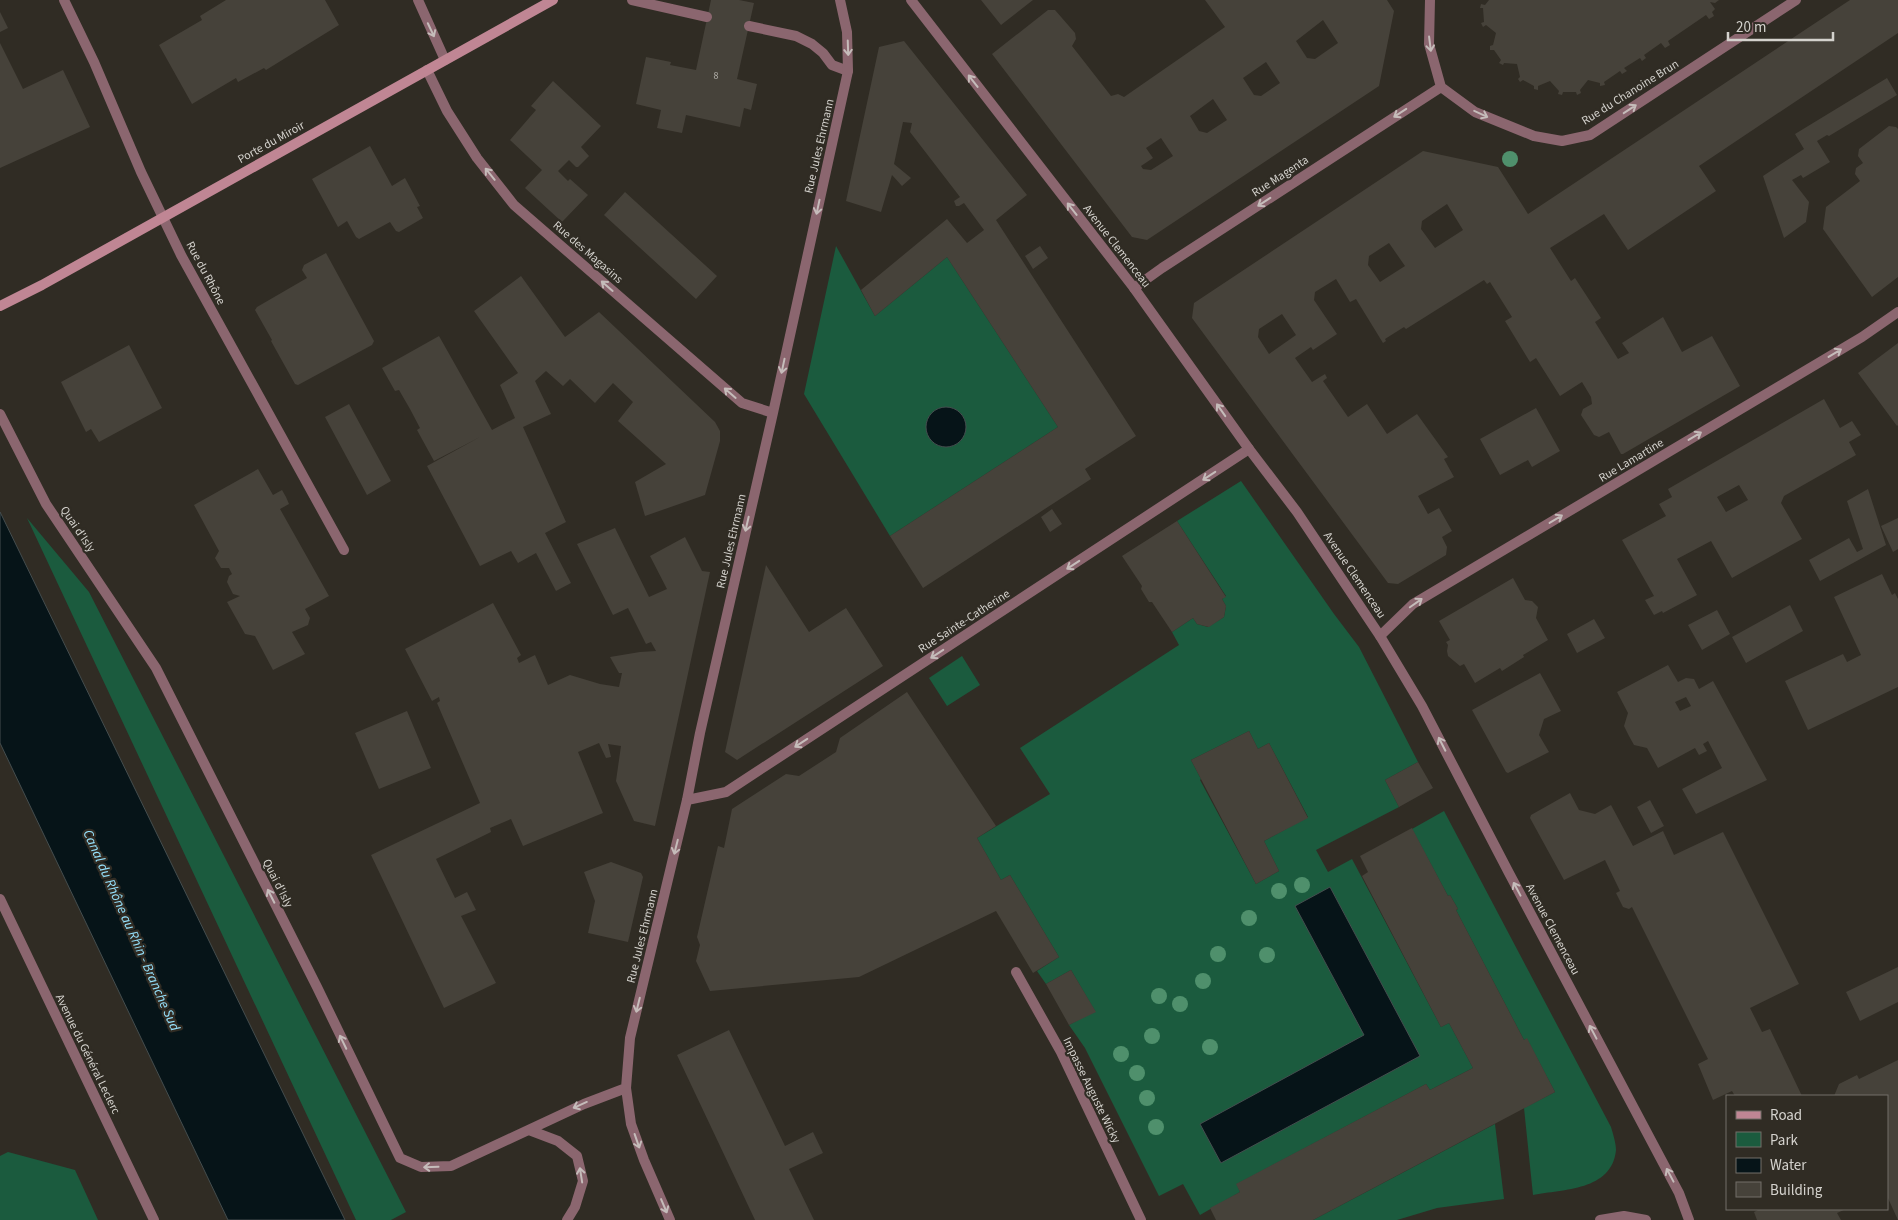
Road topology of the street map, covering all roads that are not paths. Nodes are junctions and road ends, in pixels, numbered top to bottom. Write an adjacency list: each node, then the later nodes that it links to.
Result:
1 (64, 0): 15 (street, Rue du Rhône)
2 (418, 0): 11 (street, one-way to 11)
3 (553, 0): 11 (main road, Porte du Miroir)
4 (632, 0): 9 (street)
5 (840, 0): 13 (street, Rue Jules Ehrmann, one-way to 13)
6 (910, 0): 16 (street, Avenue Clemenceau, one-way to 6)
7 (1430, 0): 14 (street, one-way to 14)
8 (1796, 0): 14 (street, Rue du Chanoine Brun, one-way to 8)
9 (707, 18)
10 (749, 26): 13 (street)
11 (445, 60): 12 (main road, Porte du Miroir)
12 (427, 70): 15 (main road, Porte du Miroir); 19 (street, Rue des Magasins, one-way to 12)
13 (848, 71): 19 (street, Rue Jules Ehrmann, one-way to 19)
14 (1441, 86): 16 (street, Rue Magenta, one-way to 16)
15 (162, 216): 17 (main road, Porte du Miroir); 22 (street, Rue du Rhône)
16 (1134, 288): 21 (street, Avenue Clemenceau, one-way to 16)
17 (5, 304)
18 (1898, 312): 23 (street, Rue Lamartine, one-way to 18)
19 (773, 413): 24 (street, Rue Jules Ehrmann, one-way to 24)
20 (0, 414): 28 (street, Quai d'Isly, one-way to 20)
21 (1249, 450): 23 (street, Avenue Clemenceau); 24 (street, Rue Sainte-Catherine, one-way to 24)
22 (344, 550)
23 (1380, 636): 35 (street, Avenue Clemenceau, one-way to 23)
24 (687, 800): 27 (street, Rue Jules Ehrmann, one-way to 27)
25 (0, 899): 29 (street, Avenue du Général Leclerc)
26 (1016, 972): 32 (street, Impasse Auguste Wicky)
27 (626, 1088): 28 (street, Quai d'Isly, one-way to 28); 31 (street, Rue Jules Ehrmann, one-way to 31)
28 (529, 1130): 30 (street, one-way to 28)
29 (154, 1220)
30 (567, 1220)
31 (670, 1220)
32 (1141, 1220)
33 (1600, 1220): 34 (street)
34 (1646, 1220)
35 (1689, 1220)

